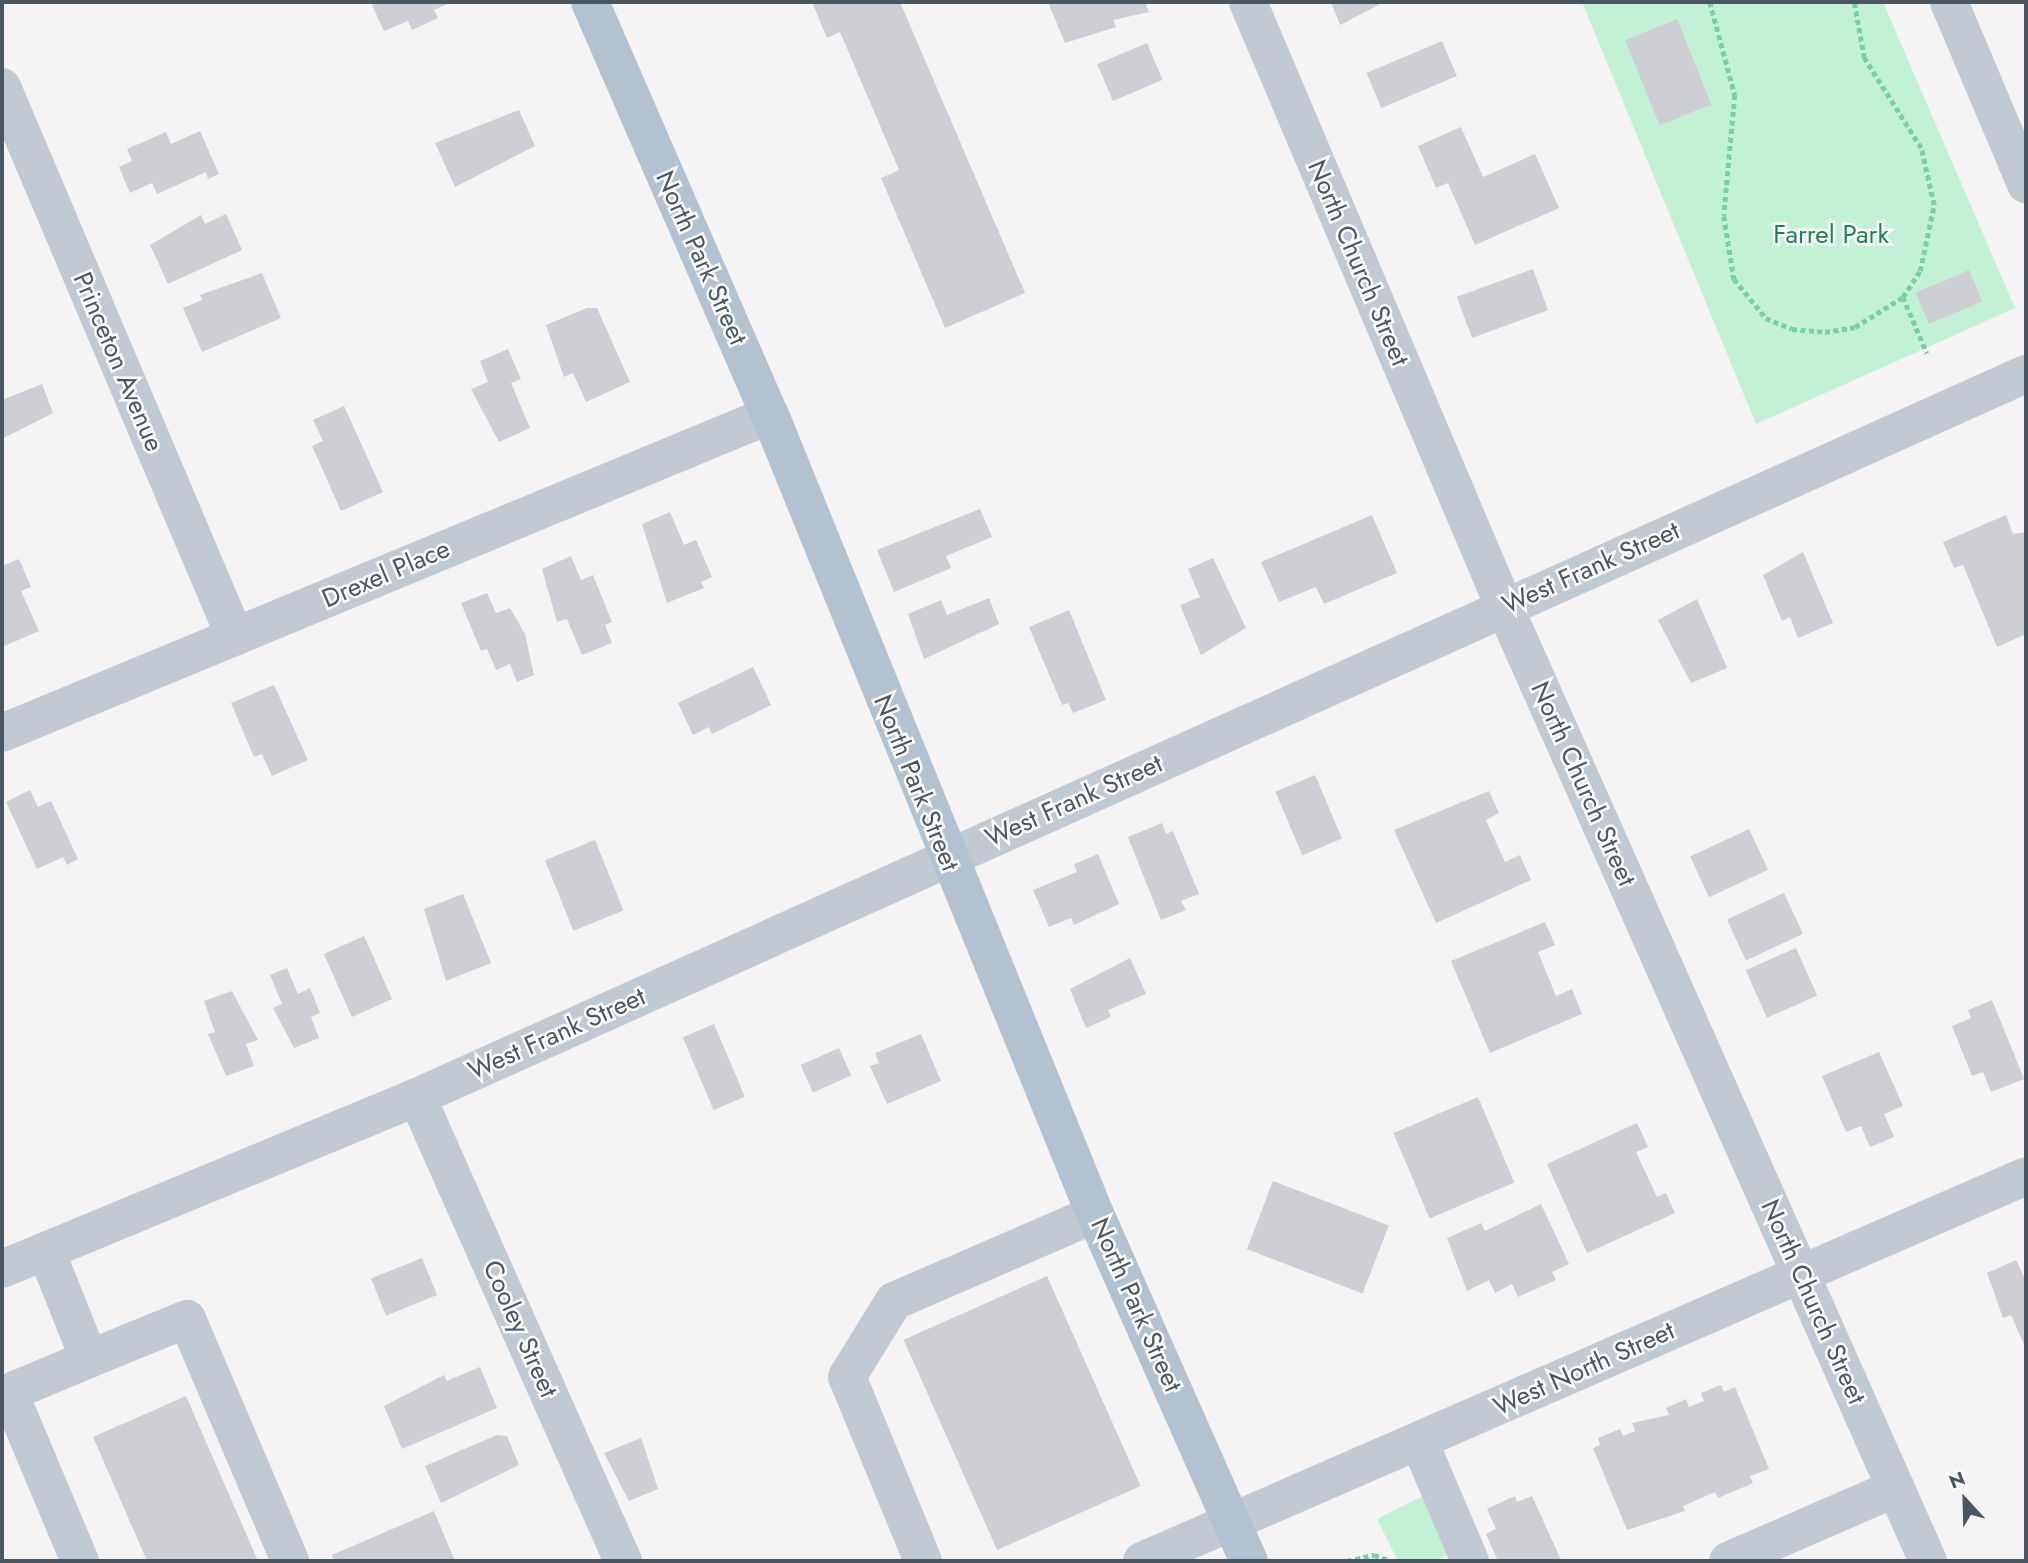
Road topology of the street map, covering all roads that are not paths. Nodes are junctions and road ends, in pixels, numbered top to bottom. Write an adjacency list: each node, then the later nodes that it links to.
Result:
1 (590, 2): 7 (main road, North Park Street)
2 (1248, 2): 8 (street, North Church Street)
3 (1948, 2): 5 (street)
4 (2, 87): 9 (street, Princeton Avenue)
5 (2026, 184)
6 (2026, 374): 8 (street, West Frank Street)
7 (770, 415): 9 (street, Drexel Place); 11 (main road, North Park Street)
8 (1504, 606): 11 (street, West Frank Street); 17 (street, North Church Street)
9 (235, 637): 10 (street, Drexel Place)
10 (2, 733)
11 (947, 859): 12 (street, West Frank Street); 14 (main road, North Park Street)
12 (417, 1097): 15 (street, West Frank Street); 24 (street, Cooley Street)
13 (2026, 1176): 17 (street, West North Street)
14 (1095, 1214): 21 (main road, North Park Street); 25 (street)
15 (46, 1251): 16 (street, West Frank Street); 18 (street)
16 (2, 1269)
17 (1801, 1275): 19 (street, West North Street); 20 (street, North Church Street)
18 (89, 1359): 22 (street); 23 (street)
19 (1419, 1441): 21 (street, West North Street); 28 (street)
20 (1896, 1488): 29 (street); 30 (street, North Church Street)
21 (1232, 1522): 26 (street, West North Street); 27 (main road, North Park Street)
22 (80, 1561)
23 (290, 1561)
24 (623, 1561)
25 (923, 1561)
26 (1142, 1561)
27 (1249, 1561)
28 (1470, 1561)
29 (1728, 1561)
30 (1928, 1561)

